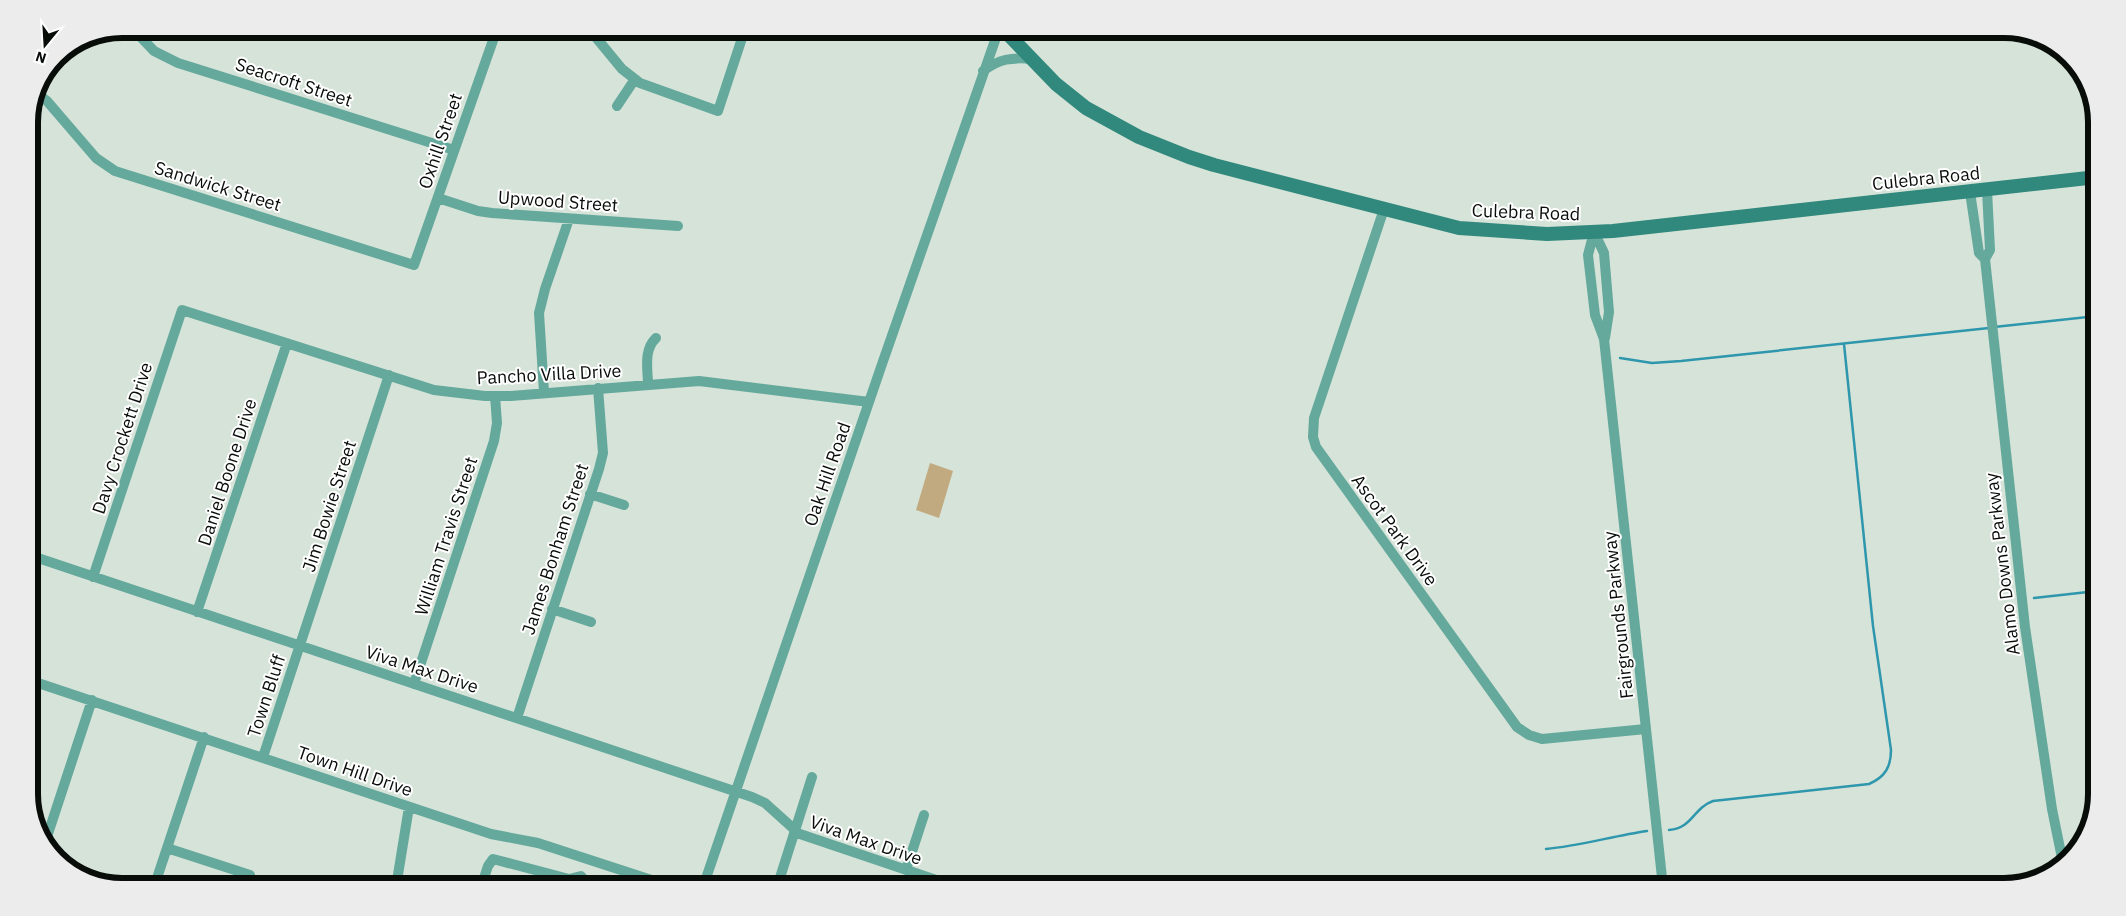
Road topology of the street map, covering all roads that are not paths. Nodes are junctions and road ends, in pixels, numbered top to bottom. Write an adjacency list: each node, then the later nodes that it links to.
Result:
1 (141, 38): 12 (street, Seacroft Street)
2 (494, 38): 12 (street, Oxhill Street)
3 (596, 38): 9 (street)
4 (743, 38): 9 (street)
5 (996, 38): 8 (street, Oak Hill Road)
6 (1012, 38): 7 (main road, Culebra Road)
7 (1031, 58): 8 (street); 17 (main road, Culebra Road)
8 (984, 71): 32 (street, Oak Hill Road)
9 (635, 79): 11 (street)
10 (41, 97): 22 (street, Sandwick Street)
11 (618, 106)
12 (454, 150): 16 (street, Oxhill Street)
13 (2088, 179): 14 (main road, Culebra Road)
14 (1987, 190): 15 (main road, Culebra Road); 21 (street, Alamo Downs Parkway)
15 (1970, 192): 20 (main road, Culebra Road); 21 (street, Alamo Downs Parkway)
16 (438, 198): 18 (street, Upwood Street); 22 (street, Oxhill Street)
17 (1384, 208): 20 (main road, Culebra Road); 45 (street, Ascot Park Drive)
18 (569, 219): 19 (street, Upwood Street); 30 (street)
19 (678, 226)
20 (1594, 232): 25 (street, Fairgrounds Parkway); 25 (street, Fairgrounds Parkway)
21 (1985, 259): 55 (street, Alamo Downs Parkway)
22 (414, 265)
23 (182, 310): 26 (street, Pancho Villa Drive); 36 (street, Davy Crockett Drive)
24 (656, 338): 28 (street)
25 (1604, 339): 45 (street, Fairgrounds Parkway)
26 (287, 343): 27 (street, Pancho Villa Drive); 38 (street, Daniel Boone Drive)
27 (389, 376): 31 (street, Pancho Villa Drive); 40 (street, Jim Bowie Street)
28 (648, 385): 29 (street, Pancho Villa Drive); 32 (street, Pancho Villa Drive)
29 (598, 388): 30 (street, Pancho Villa Drive); 33 (street, James Bonham Street)
30 (544, 392): 31 (street, Pancho Villa Drive)
31 (495, 396): 42 (street, William Travis Street)
32 (869, 402): 49 (street, Oak Hill Road)
33 (590, 494): 34 (street); 37 (street, James Bonham Street)
34 (624, 505)
35 (38, 558): 36 (street, Viva Max Drive)
36 (93, 577): 38 (street, Viva Max Drive)
37 (552, 609): 39 (street); 44 (street, James Bonham Street)
38 (197, 612): 40 (street, Viva Max Drive)
39 (591, 622)
40 (300, 646): 42 (street, Viva Max Drive); 47 (street, Town Bluff)
41 (38, 683): 43 (street, Town Hill Drive)
42 (414, 684): 44 (street, Viva Max Drive)
43 (92, 700): 46 (street, Town Hill Drive); 53 (street)
44 (517, 718): 49 (street, Viva Max Drive)
45 (1646, 729): 66 (street, Fairgrounds Parkway)
46 (204, 737): 47 (street, Town Hill Drive); 54 (street)
47 (263, 756): 50 (street, Town Hill Drive)
48 (812, 777): 52 (street)
49 (736, 791): 52 (street, Viva Max Drive); 63 (street, Oak Hill Road)
50 (409, 807): 59 (street); 62 (street, Town Hill Drive)
51 (924, 815): 56 (street)
52 (795, 831): 56 (street, Viva Max Drive); 64 (street)
53 (48, 835)
54 (167, 848): 57 (street); 58 (street)
55 (2062, 856)
56 (906, 870): 65 (street, Viva Max Drive)
57 (250, 875)
58 (157, 878)
59 (397, 878)
60 (484, 878): 61 (street)
61 (565, 878)
62 (645, 878)
63 (706, 878)
64 (779, 878)
65 (930, 878)
66 (1662, 878)

